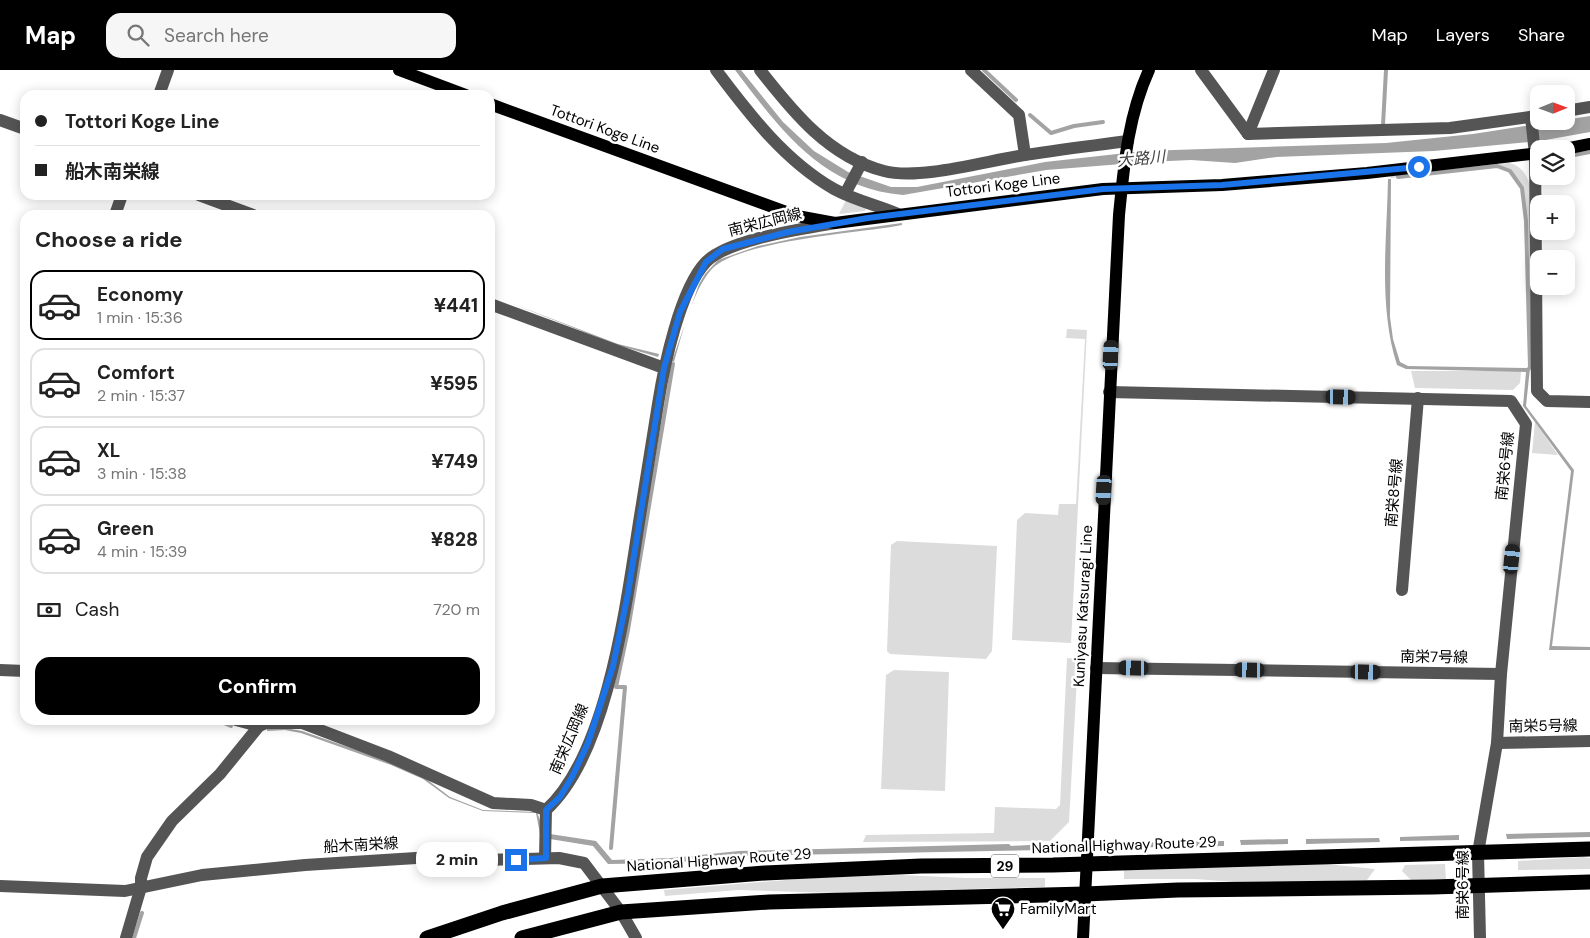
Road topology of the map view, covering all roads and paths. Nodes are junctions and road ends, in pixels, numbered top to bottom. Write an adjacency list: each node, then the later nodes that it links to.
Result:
1 (168, 70): 9 (street)
2 (399, 70): 10 (main road)
3 (716, 70): 26 (street)
4 (760, 70): 23 (street)
5 (971, 70): 22 (street)
6 (1149, 70): 19 (main road, Kuniyasu Katsuragi Line)
7 (1201, 70): 17 (street)
8 (1274, 70): 17 (street)
9 (161, 90)
10 (453, 90)
11 (495, 106): 30 (main road, Tottori Koge Line)
12 (1590, 106): 13 (street)
13 (1575, 109)
14 (1530, 117): 17 (street)
15 (0, 120): 16 (street)
16 (20, 127)
17 (1248, 134)
18 (1590, 144): 20 (main road)
19 (1127, 145): 22 (street); 25 (main road, Kuniyasu Katsuragi Line)
20 (1575, 147)
21 (1530, 152): 25 (main road, Tottori Koge Line)
22 (1025, 155): 23 (street)
23 (862, 162): 26 (street)
24 (1536, 185): 35 (street)
25 (1121, 188): 29 (main road, Tottori Koge Line); 33 (main road, Kuniyasu Katsuragi Line)
26 (845, 194): 29 (street)
27 (212, 200): 28 (street)
28 (240, 210)
29 (898, 214): 30 (main road, Tottori Koge Line)
30 (835, 223): 32 (street, 南栄広岡線)
31 (495, 306): 32 (street)
32 (664, 368): 46 (street, 南栄広岡線)
33 (1109, 392): 34 (street, 南栄6号線); 37 (main road, Kuniyasu Katsuragi Line)
34 (1418, 398): 36 (street, 南栄8号線); 40 (street, 南栄6号線)
35 (1590, 402)
36 (1402, 590)
37 (1096, 668): 40 (street, 南栄7号線); 50 (main road, Kuniyasu Katsuragi Line)
38 (0, 670): 39 (street)
39 (20, 671)
40 (1501, 674): 45 (street, 南栄6号線)
41 (255, 725): 43 (street)
42 (305, 725): 46 (street)
43 (259, 726): 55 (street)
44 (1590, 741): 45 (street, 南栄5号線)
45 (1497, 743): 48 (street, 南栄6号線)
46 (546, 810): 49 (street)
47 (1590, 849): 48 (highway, National Highway Route 29 / 29)
48 (1478, 853): 50 (highway, National Highway Route 29 / 29); 52 (street, 南栄6号線)
49 (546, 858): 54 (street, 船木南栄線); 55 (street, 船木南栄線)
50 (1086, 864): 54 (highway, National Highway Route 29 / 29); 56 (main road, Kuniyasu Katsuragi Line)
51 (1590, 882): 52 (highway, 29)
52 (1480, 885): 56 (highway, 29); 63 (street, 南栄6号線)
53 (0, 886): 55 (street, 船木南栄線)
54 (602, 886): 57 (street, 船木南栄線); 59 (highway, National Highway Route 29 / 29)
55 (141, 887): 58 (street)
56 (1085, 894): 57 (highway, 29); 62 (main road, Kuniyasu Katsuragi Line)
57 (621, 912): 60 (highway, 29); 61 (street, 船木南栄線)
58 (126, 938)
59 (428, 938)
60 (522, 938)
61 (636, 938)
62 (1083, 938)
63 (1480, 938)

